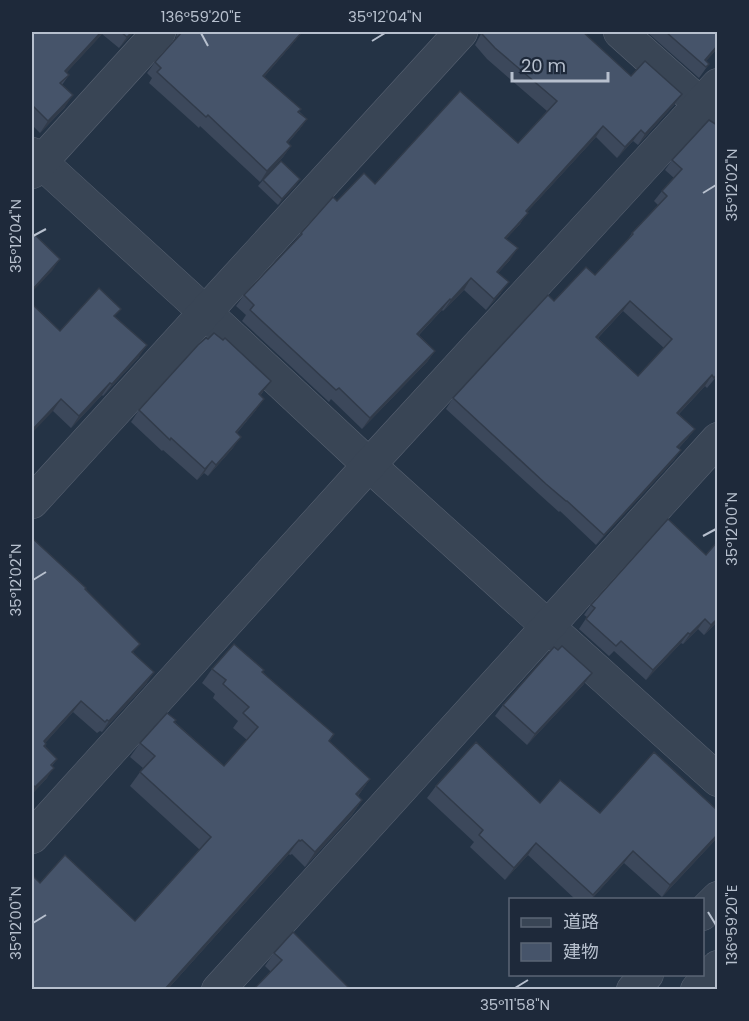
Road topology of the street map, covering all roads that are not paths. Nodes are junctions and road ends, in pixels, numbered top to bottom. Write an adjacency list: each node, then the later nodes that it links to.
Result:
1 (159, 32): 5 (street)
2 (461, 32): 6 (street)
3 (620, 32): 4 (street)
4 (712, 102): 8 (street)
5 (34, 162): 6 (street)
6 (205, 312): 8 (street); 9 (street)
7 (717, 439): 10 (street)
8 (369, 465): 10 (street); 12 (street)
9 (32, 502)
10 (548, 625): 11 (street); 17 (street)
11 (717, 780)
12 (32, 837)
13 (717, 898): 14 (street)
14 (704, 912)
15 (717, 968): 19 (street)
16 (646, 976): 18 (street)
17 (218, 990)
18 (633, 990)
19 (697, 990)

